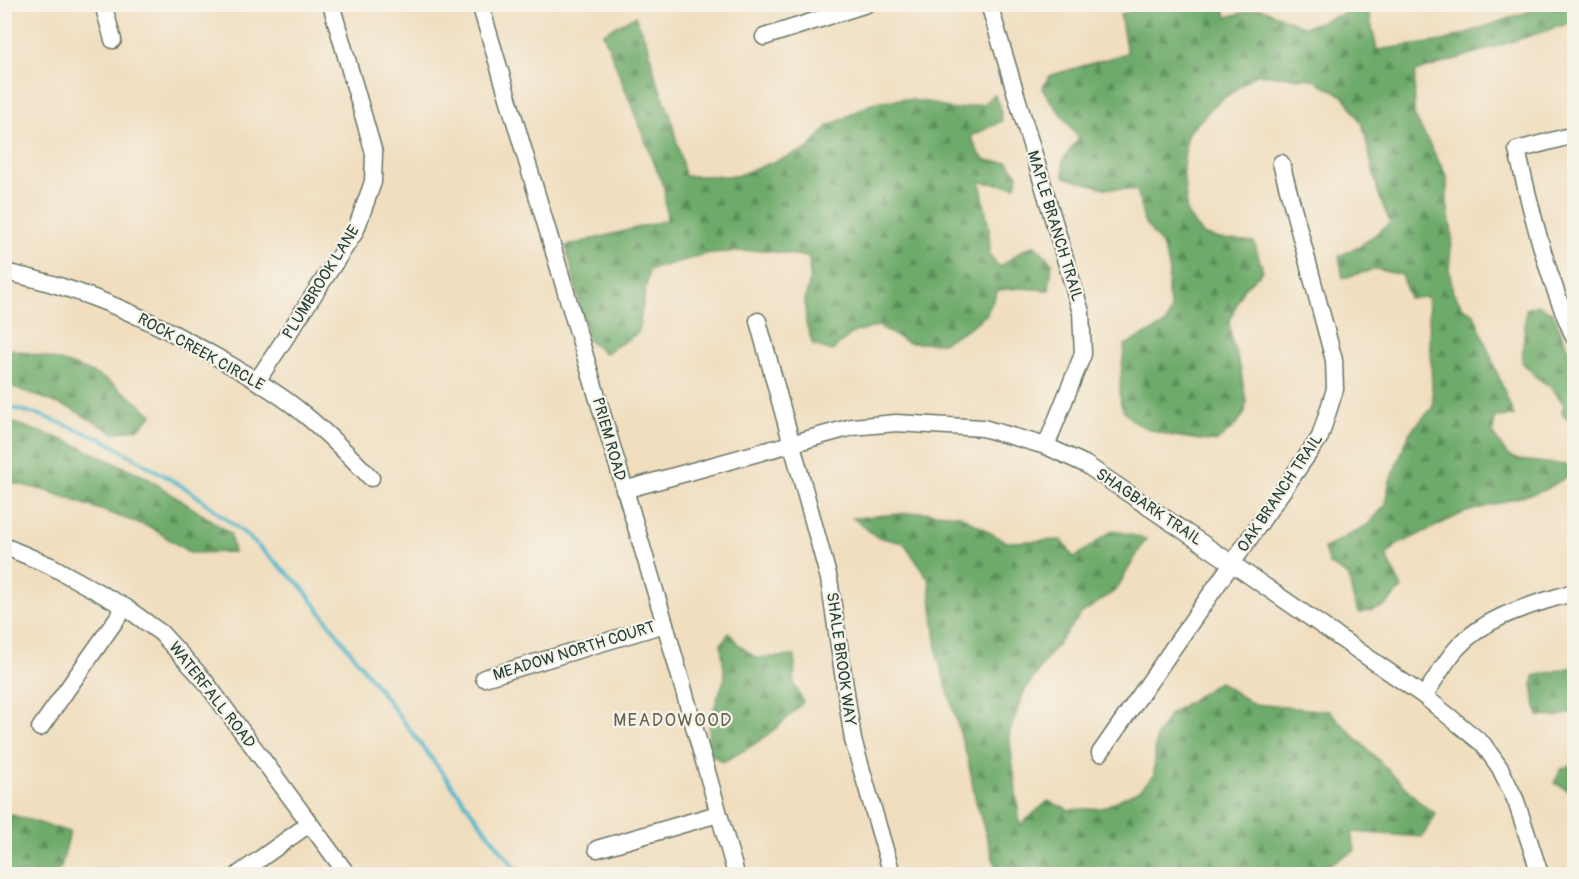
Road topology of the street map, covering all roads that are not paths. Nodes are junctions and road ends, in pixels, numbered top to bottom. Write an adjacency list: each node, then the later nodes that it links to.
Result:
1 (103, 4): 7 (street)
2 (331, 4): 13 (street, PLUMBROOK LANE)
3 (480, 4): 17 (street, PRIEM ROAD)
4 (867, 4): 6 (street)
5 (989, 4): 15 (street, MAPLE BRANCH TRAIL)
6 (764, 37)
7 (113, 40)
8 (1575, 135): 12 (street)
9 (1281, 163): 19 (street, OAK BRANCH TRAIL)
10 (4, 272): 13 (street, ROCK CREEK CIRCLE)
11 (758, 321): 14 (street, SHALE BROOK WAY)
12 (1575, 337)
13 (257, 381): 16 (street, ROCK CREEK CIRCLE)
14 (792, 443): 15 (street, SHAGBARK TRAIL); 17 (street, SHAGBARK TRAIL); 33 (street, SHALE BROOK WAY)
15 (1046, 446): 19 (street, SHAGBARK TRAIL)
16 (371, 478)
17 (624, 490): 22 (street, PRIEM ROAD)
18 (4, 546): 21 (street, WATERFALL ROAD)
19 (1232, 563): 24 (street, SHAGBARK TRAIL); 26 (street, OAK BRANCH TRAIL)
20 (1575, 592): 24 (street)
21 (125, 607): 25 (street); 28 (street, WATERFALL ROAD)
22 (665, 624): 23 (street, MEADOW NORTH COURT); 27 (street, PRIEM ROAD)
23 (484, 678)
24 (1424, 696): 34 (street, SHAGBARK TRAIL)
25 (39, 728)
26 (1100, 753)
27 (718, 814): 29 (street); 32 (street, PRIEM ROAD)
28 (309, 824): 30 (street); 31 (street, WATERFALL ROAD)
29 (597, 849)
30 (239, 874)
31 (347, 874)
32 (736, 874)
33 (892, 874)
34 (1540, 874)

